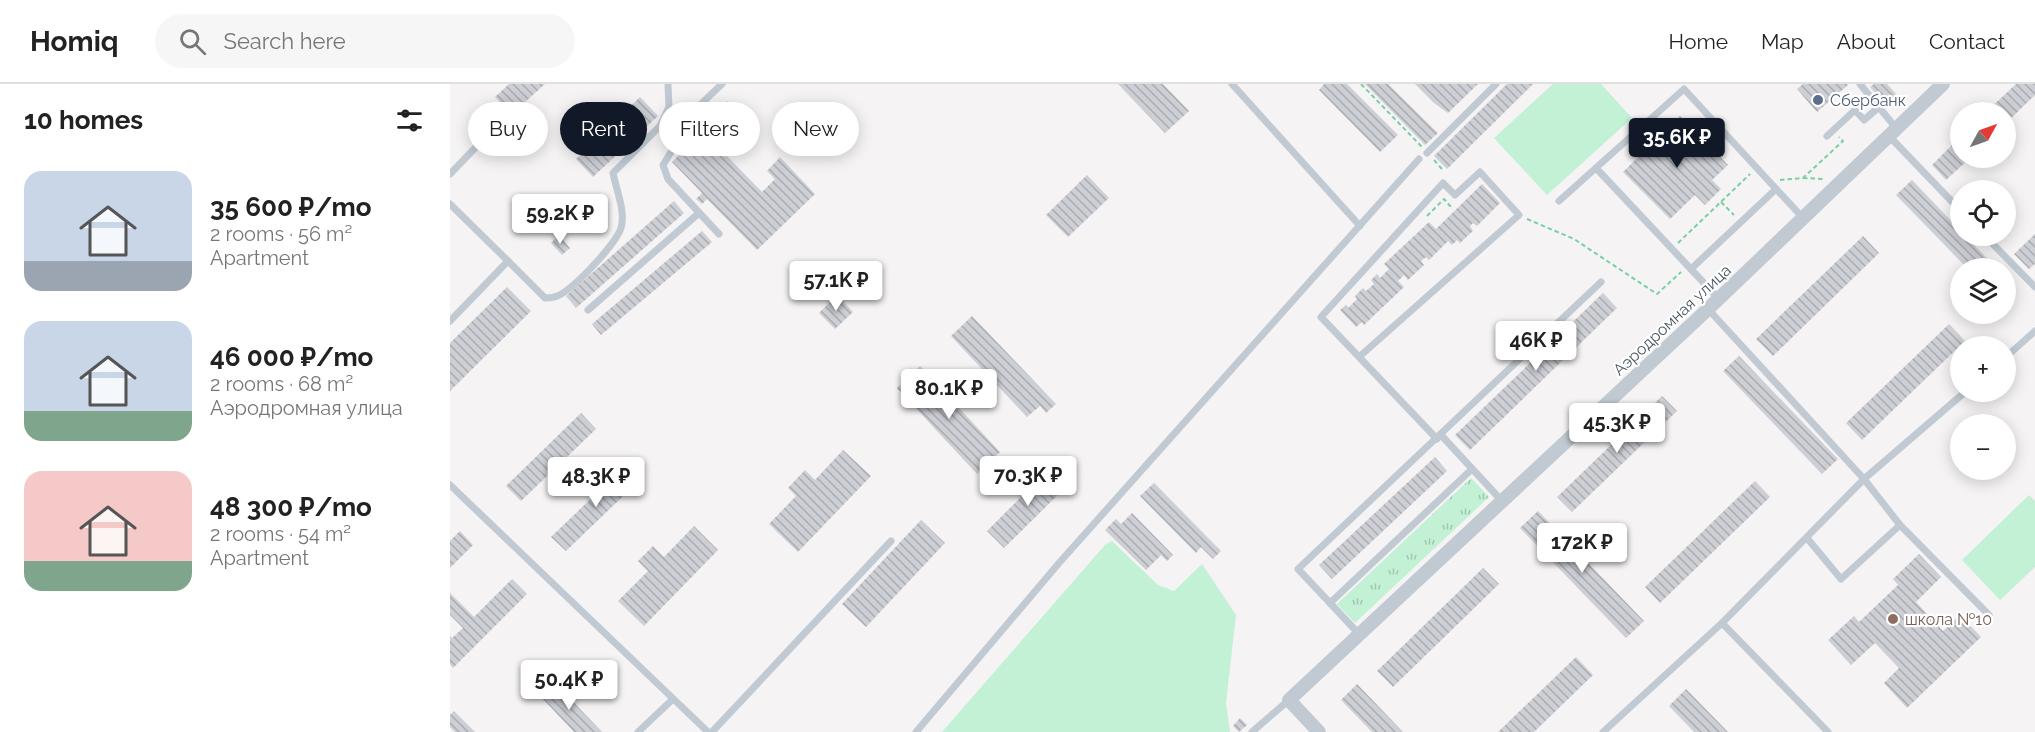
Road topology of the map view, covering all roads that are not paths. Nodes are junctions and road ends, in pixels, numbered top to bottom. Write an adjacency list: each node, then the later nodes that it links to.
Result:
1 (668, 84): 24 (lane)
2 (722, 84): 19 (lane)
3 (1232, 84): 21 (lane)
4 (1496, 84): 10 (lane)
5 (1860, 84): 7 (lane)
6 (1943, 84): 8 (street, Аэродромная улица)
7 (1879, 107): 8 (lane); 9 (lane)
8 (1893, 132): 16 (lane); 20 (street, Аэродромная улица)
9 (1827, 136)
10 (1427, 153)
11 (468, 155): 14 (lane)
12 (1419, 159): 21 (lane)
13 (1596, 168): 15 (lane); 17 (lane); 25 (lane)
14 (450, 174)
15 (1776, 189): 20 (lane); 25 (lane)
16 (1950, 198)
17 (1559, 201)
18 (450, 204): 24 (lane)
19 (699, 213): 22 (lane); 30 (lane)
20 (1803, 218): 28 (street, Аэродромная улица)
21 (1360, 226): 52 (lane)
22 (720, 234)
23 (1995, 246): 27 (lane)
24 (508, 261): 31 (lane)
25 (1688, 266): 28 (lane)
26 (1601, 282): 36 (lane)
27 (2035, 287)
28 (1719, 299): 29 (street, Аэродромная улица)
29 (1708, 309): 38 (lane); 40 (street, Аэродромная улица)
30 (588, 310)
31 (450, 321)
32 (2035, 331): 33 (lane)
33 (2016, 348)
34 (1359, 357): 34 (lane); 36 (lane)
35 (1953, 402): 38 (lane)
36 (1439, 437): 37 (lane); 44 (lane)
37 (1472, 469): 40 (lane); 44 (lane)
38 (1864, 479): 41 (lane); 42 (lane)
39 (450, 485): 48 (lane)
40 (1502, 501): 47 (street, Аэродромная улица)
41 (1900, 525): 42 (lane); 45 (lane)
42 (1808, 538): 46 (lane)
43 (891, 540): 51 (lane)
44 (1330, 603): 47 (lane)
45 (1989, 615)
46 (1722, 623): 55 (lane); 56 (lane)
47 (1359, 634): 49 (street, Аэродромная улица)
48 (673, 699): 50 (lane); 51 (lane)
49 (1289, 700): 53 (lane); 54 (street)
50 (638, 732)
51 (710, 732)
52 (916, 732)
53 (1252, 732)
54 (1319, 732)
55 (1603, 732)
56 (1828, 732)

